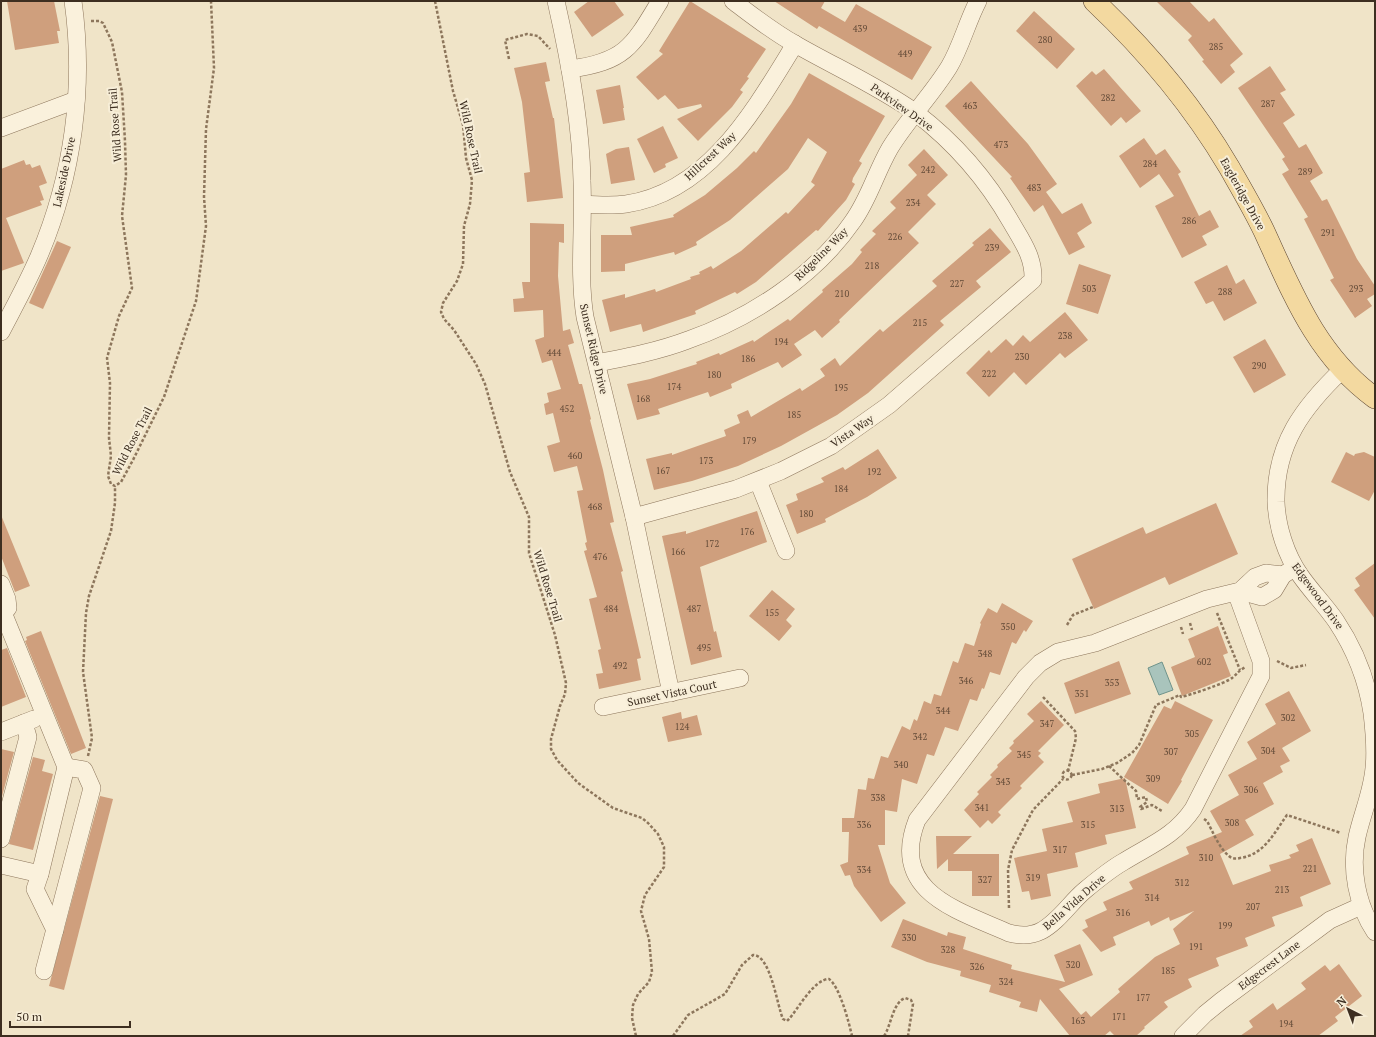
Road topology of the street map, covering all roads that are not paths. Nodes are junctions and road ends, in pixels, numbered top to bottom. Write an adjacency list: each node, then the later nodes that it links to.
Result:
1 (73, 1): 9 (street, Lakeside Drive)
2 (556, 1): 8 (street, Sunset Ridge Drive)
3 (660, 1): 8 (street)
4 (733, 1): 7 (street, Parkview Drive)
5 (978, 1): 10 (street, Ridgeline Way)
6 (1094, 1): 16 (main road, Eagleridge Drive)
7 (795, 44): 10 (street, Parkview Drive); 12 (street, Hillcrest Way)
8 (570, 69): 12 (street, Sunset Ridge Drive)
9 (76, 100): 11 (street); 14 (street, Lakeside Drive)
10 (915, 113): 13 (street, Parkview Drive); 15 (street, Ridgeline Way)
11 (1, 128)
12 (583, 204): 15 (street, Sunset Ridge Drive)
13 (1033, 280): 18 (street, Vista Way)
14 (1, 332)
15 (597, 363): 19 (street, Sunset Ridge Drive)
16 (1343, 369): 17 (main road, Eagleridge Drive); 21 (street, Edgewood Drive)
17 (1375, 398)
18 (758, 481): 19 (street, Vista Way); 20 (street)
19 (634, 517): 26 (street, Sunset Ridge Drive)
20 (786, 551)
21 (1289, 571): 23 (street); 32 (street, Edgewood Drive)
22 (1, 584): 24 (street)
23 (1238, 591): 23 (street, Bella Vida Drive)
24 (4, 613): 28 (street)
25 (740, 678): 26 (street, Sunset Vista Court)
26 (671, 693): 27 (street, Sunset Vista Court)
27 (603, 707)
28 (44, 714): 29 (street); 31 (street)
29 (24, 723): 30 (street); 33 (street)
30 (1, 732)
31 (66, 767): 35 (street); 37 (street)
32 (1374, 768): 36 (street, Edgewood Drive)
33 (1, 839)
34 (1, 864): 35 (street)
35 (40, 874): 37 (street)
36 (1361, 906): 38 (street, Edgewood Drive); 40 (street, Edgecrest Lane)
37 (55, 930): 39 (street)
38 (1375, 932)
39 (44, 971)
40 (1184, 1036)

